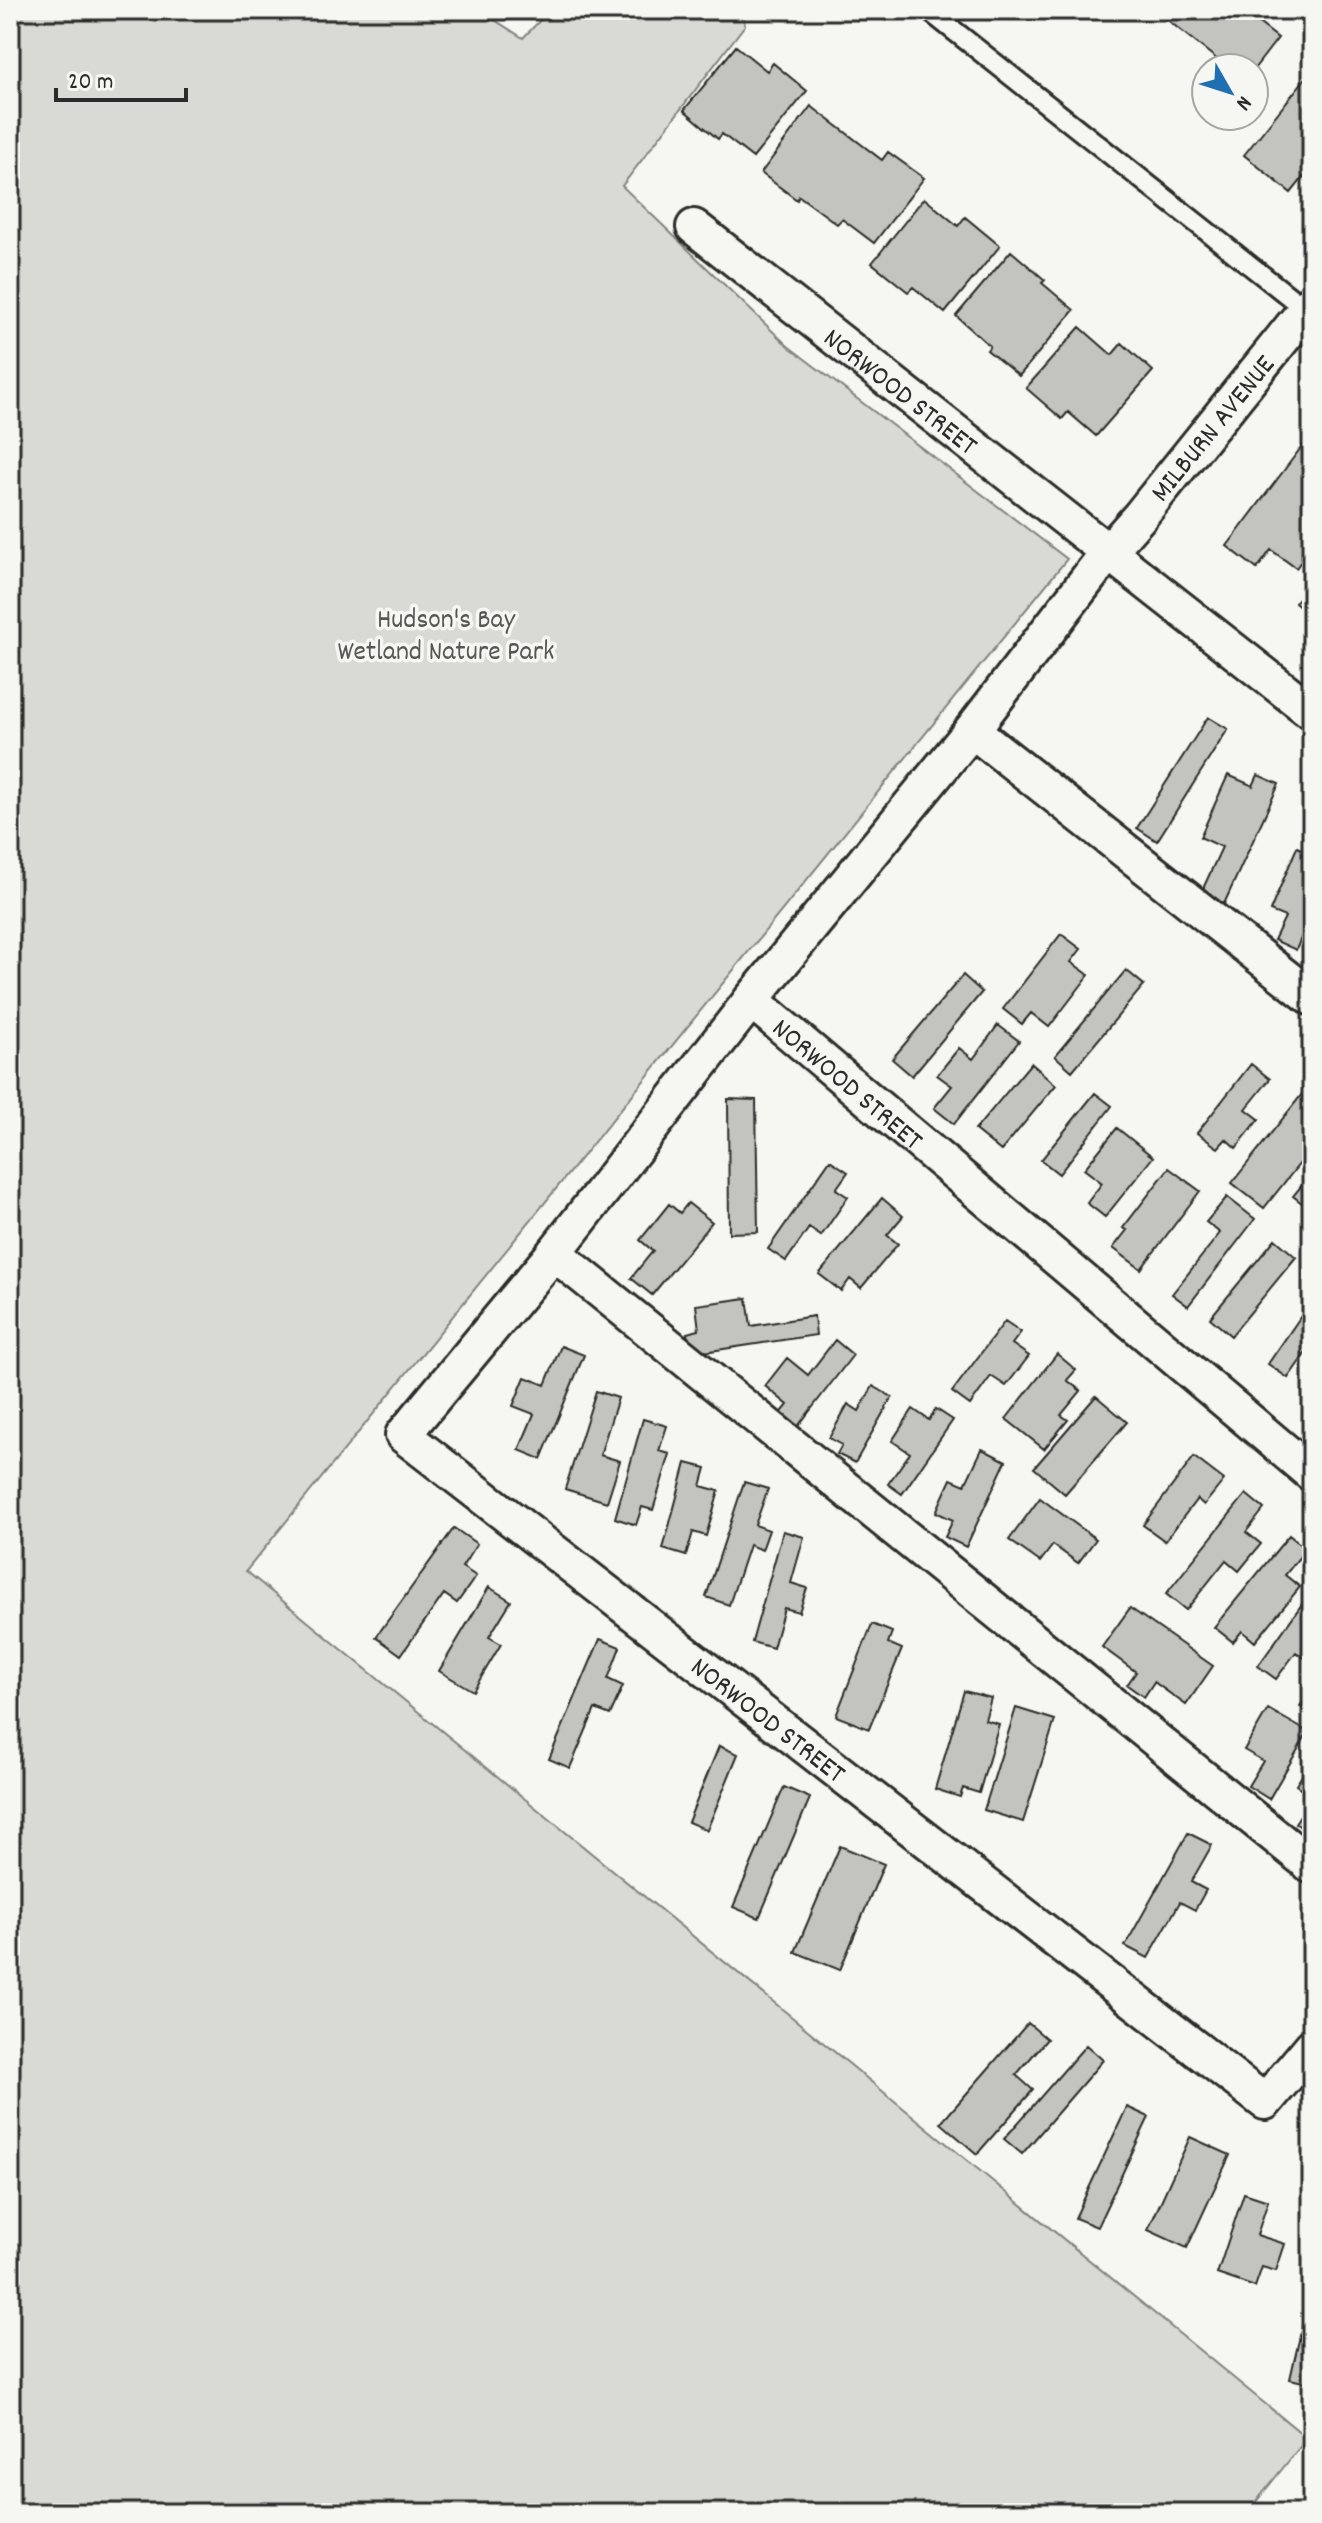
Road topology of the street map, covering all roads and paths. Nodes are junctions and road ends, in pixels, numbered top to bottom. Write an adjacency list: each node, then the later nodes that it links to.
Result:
1 (928, 10): 3 (lane)
2 (694, 227): 4 (street, NORWOOD STREET)
3 (1310, 309): 4 (street, MILBURN AVENUE)
4 (1109, 551): 5 (street, NORWOOD STREET); 6 (street, NORWOOD STREET)
5 (1312, 712)
6 (972, 730): 7 (street); 8 (street, NORWOOD STREET)
7 (1312, 998)
8 (751, 1000): 9 (street, NORWOOD STREET); 10 (street, NORWOOD STREET)
9 (554, 1253): 11 (street); 12 (street, NORWOOD STREET)
10 (1312, 1474)
11 (1312, 1866)
12 (1312, 2046)

